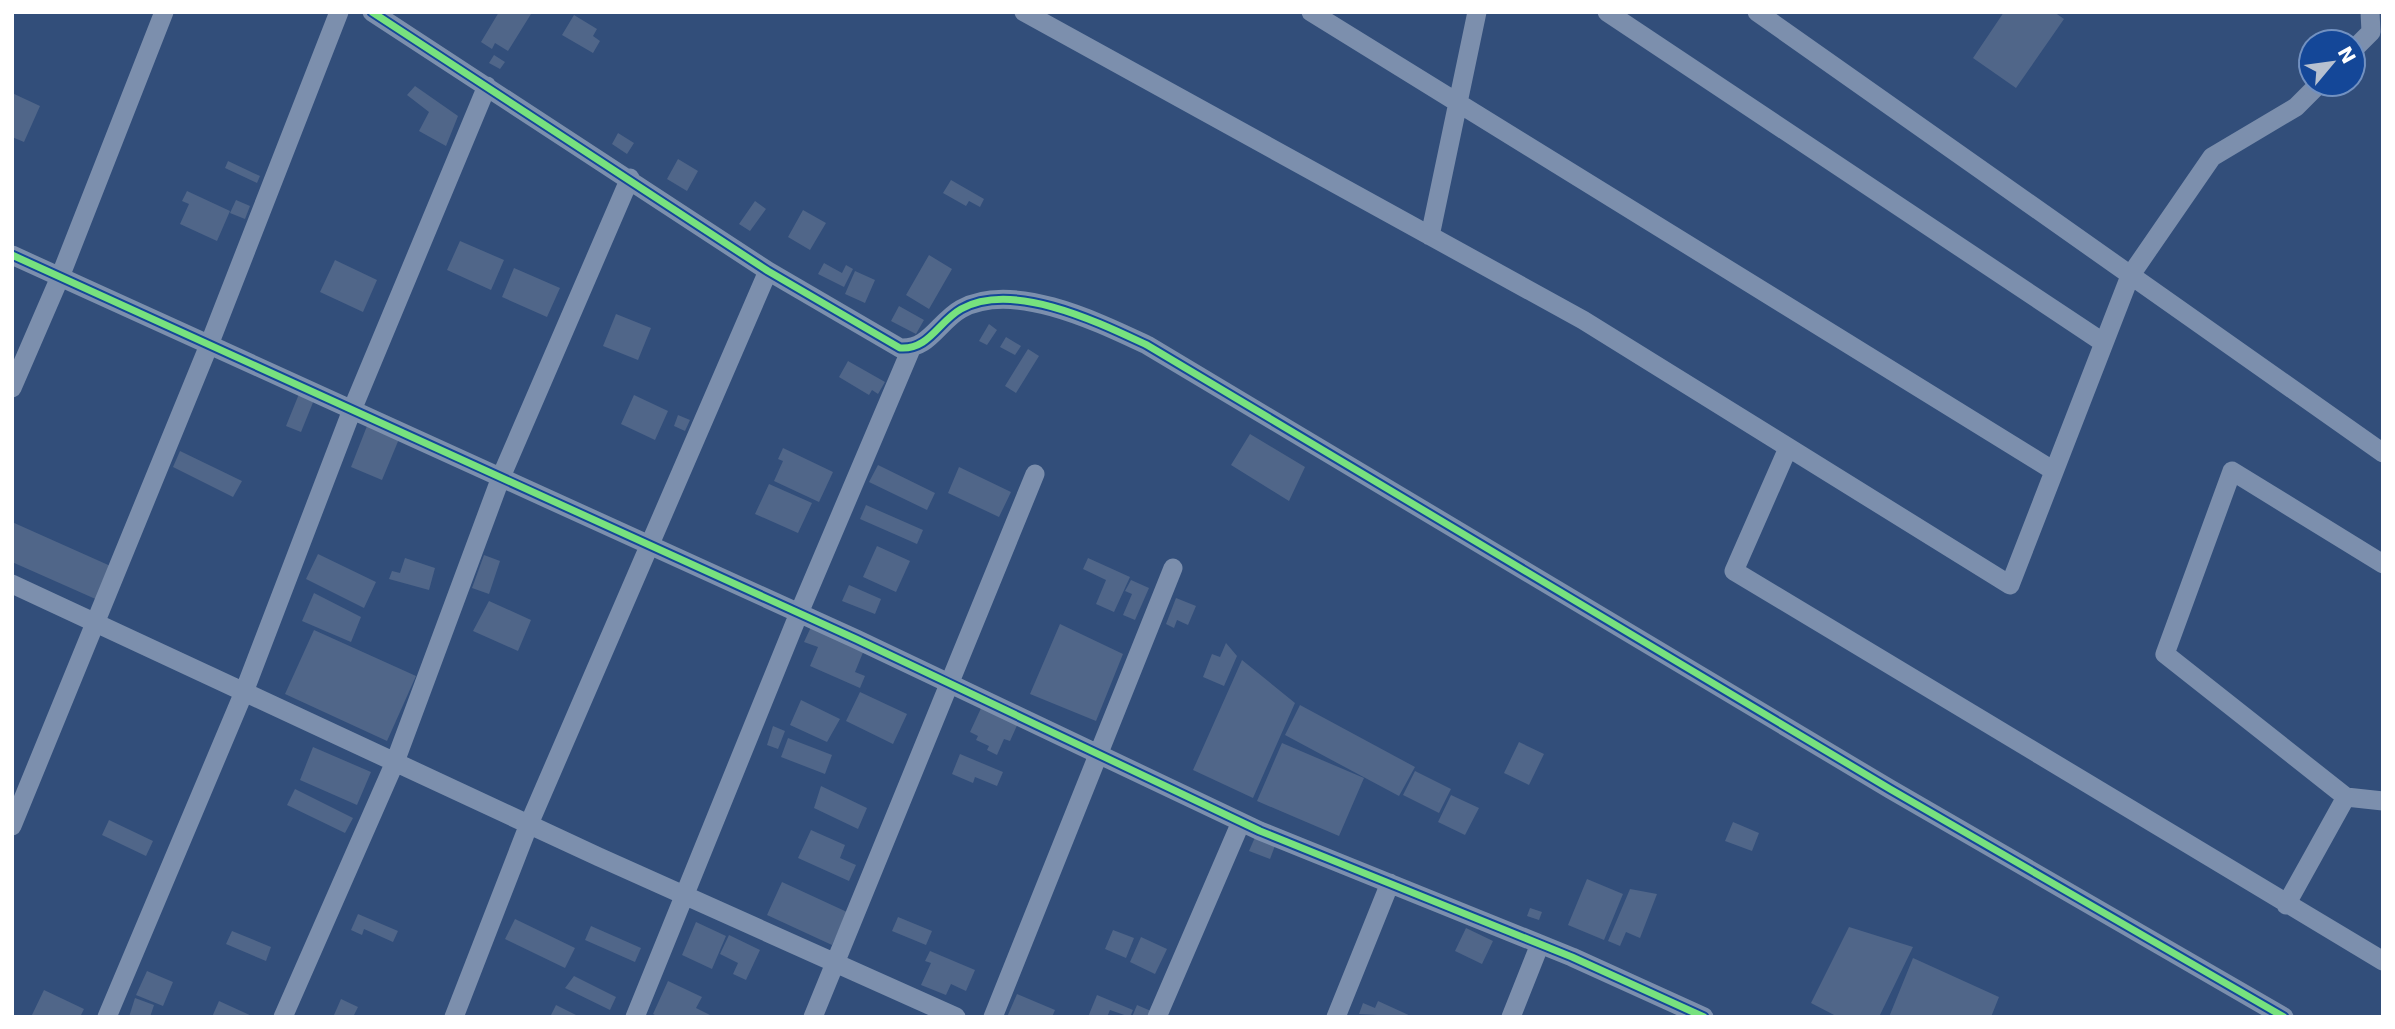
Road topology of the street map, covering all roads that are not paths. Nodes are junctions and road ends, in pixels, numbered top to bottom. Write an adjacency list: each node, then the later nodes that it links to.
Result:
1 (164, 12): 19 (street)
2 (339, 12): 21 (street)
3 (372, 12): 11 (street)
4 (1024, 12): 15 (street)
5 (1311, 12): 13 (street)
6 (1477, 12): 13 (street)
7 (1607, 12): 20 (street)
8 (1757, 12): 18 (street)
9 (2370, 12): 10 (street)
10 (2367, 36)
11 (487, 86): 14 (street); 24 (street)
12 (2305, 98): 18 (street)
13 (1460, 104): 15 (street); 27 (street)
14 (630, 178): 17 (street); 29 (street)
15 (1430, 236): 25 (street)
16 (12, 255): 19 (street)
17 (768, 271): 22 (street); 30 (street)
18 (2130, 276): 20 (street); 26 (street)
19 (60, 277): 21 (street); 23 (street)
20 (2104, 343): 27 (street)
21 (209, 345): 24 (street); 35 (street)
22 (911, 349): 34 (street); 62 (street)
23 (12, 388)
24 (352, 410): 29 (street); 37 (street)
25 (1788, 448): 27 (street); 47 (street)
26 (2383, 453)
27 (2054, 471)
28 (1035, 474): 36 (street)
29 (501, 477): 30 (street); 39 (street)
30 (651, 546): 34 (street); 43 (street)
31 (2383, 564): 40 (street)
32 (1173, 568): 38 (street)
33 (12, 584): 35 (street)
34 (799, 613): 36 (street); 46 (street)
35 (96, 623): 37 (street); 44 (street)
36 (950, 684): 38 (street); 50 (street)
37 (244, 692): 39 (street); 52 (street)
38 (1099, 755): 42 (street); 58 (street)
39 (395, 762): 43 (street); 53 (street)
40 (2346, 797): 41 (street); 47 (street)
41 (2383, 801)
42 (1241, 822): 45 (street); 59 (street)
43 (529, 824): 46 (street); 54 (street)
44 (12, 826)
45 (1390, 883): 48 (street); 60 (street)
46 (683, 895): 50 (street); 55 (street)
47 (2286, 905): 49 (street)
48 (1540, 944): 51 (street); 61 (street)
49 (2383, 961)
50 (835, 963): 56 (street); 57 (street)
51 (1692, 1014)
52 (107, 1017)
53 (283, 1017)
54 (454, 1017)
55 (635, 1017)
56 (813, 1017)
57 (956, 1017)
58 (993, 1017)
59 (1157, 1017)
60 (1336, 1017)
61 (1511, 1017)
62 (2284, 1017)

